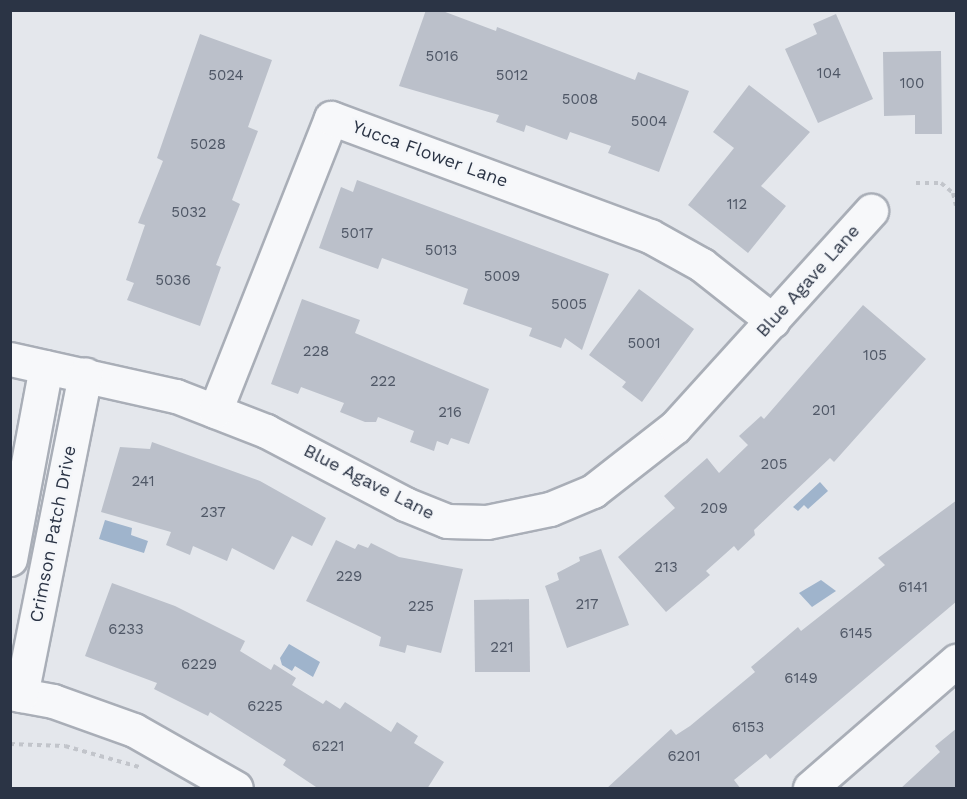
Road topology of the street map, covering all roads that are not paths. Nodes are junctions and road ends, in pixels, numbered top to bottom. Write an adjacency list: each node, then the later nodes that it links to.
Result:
1 (871, 211): 2 (street, Blue Agave Lane)
2 (772, 321): 6 (street, Blue Agave Lane); 6 (street, Yucca Flower Lane)
3 (10, 359): 4 (street, Blue Agave Lane)
4 (46, 367): 5 (street, Blue Agave Lane); 7 (street, Crimson Patch Drive)
5 (85, 374): 6 (street, Blue Agave Lane); 9 (street, Crimson Patch Drive)
6 (215, 411)
7 (10, 559)
8 (957, 661): 11 (street)
9 (16, 694): 10 (street)
10 (236, 789)
11 (810, 789)

